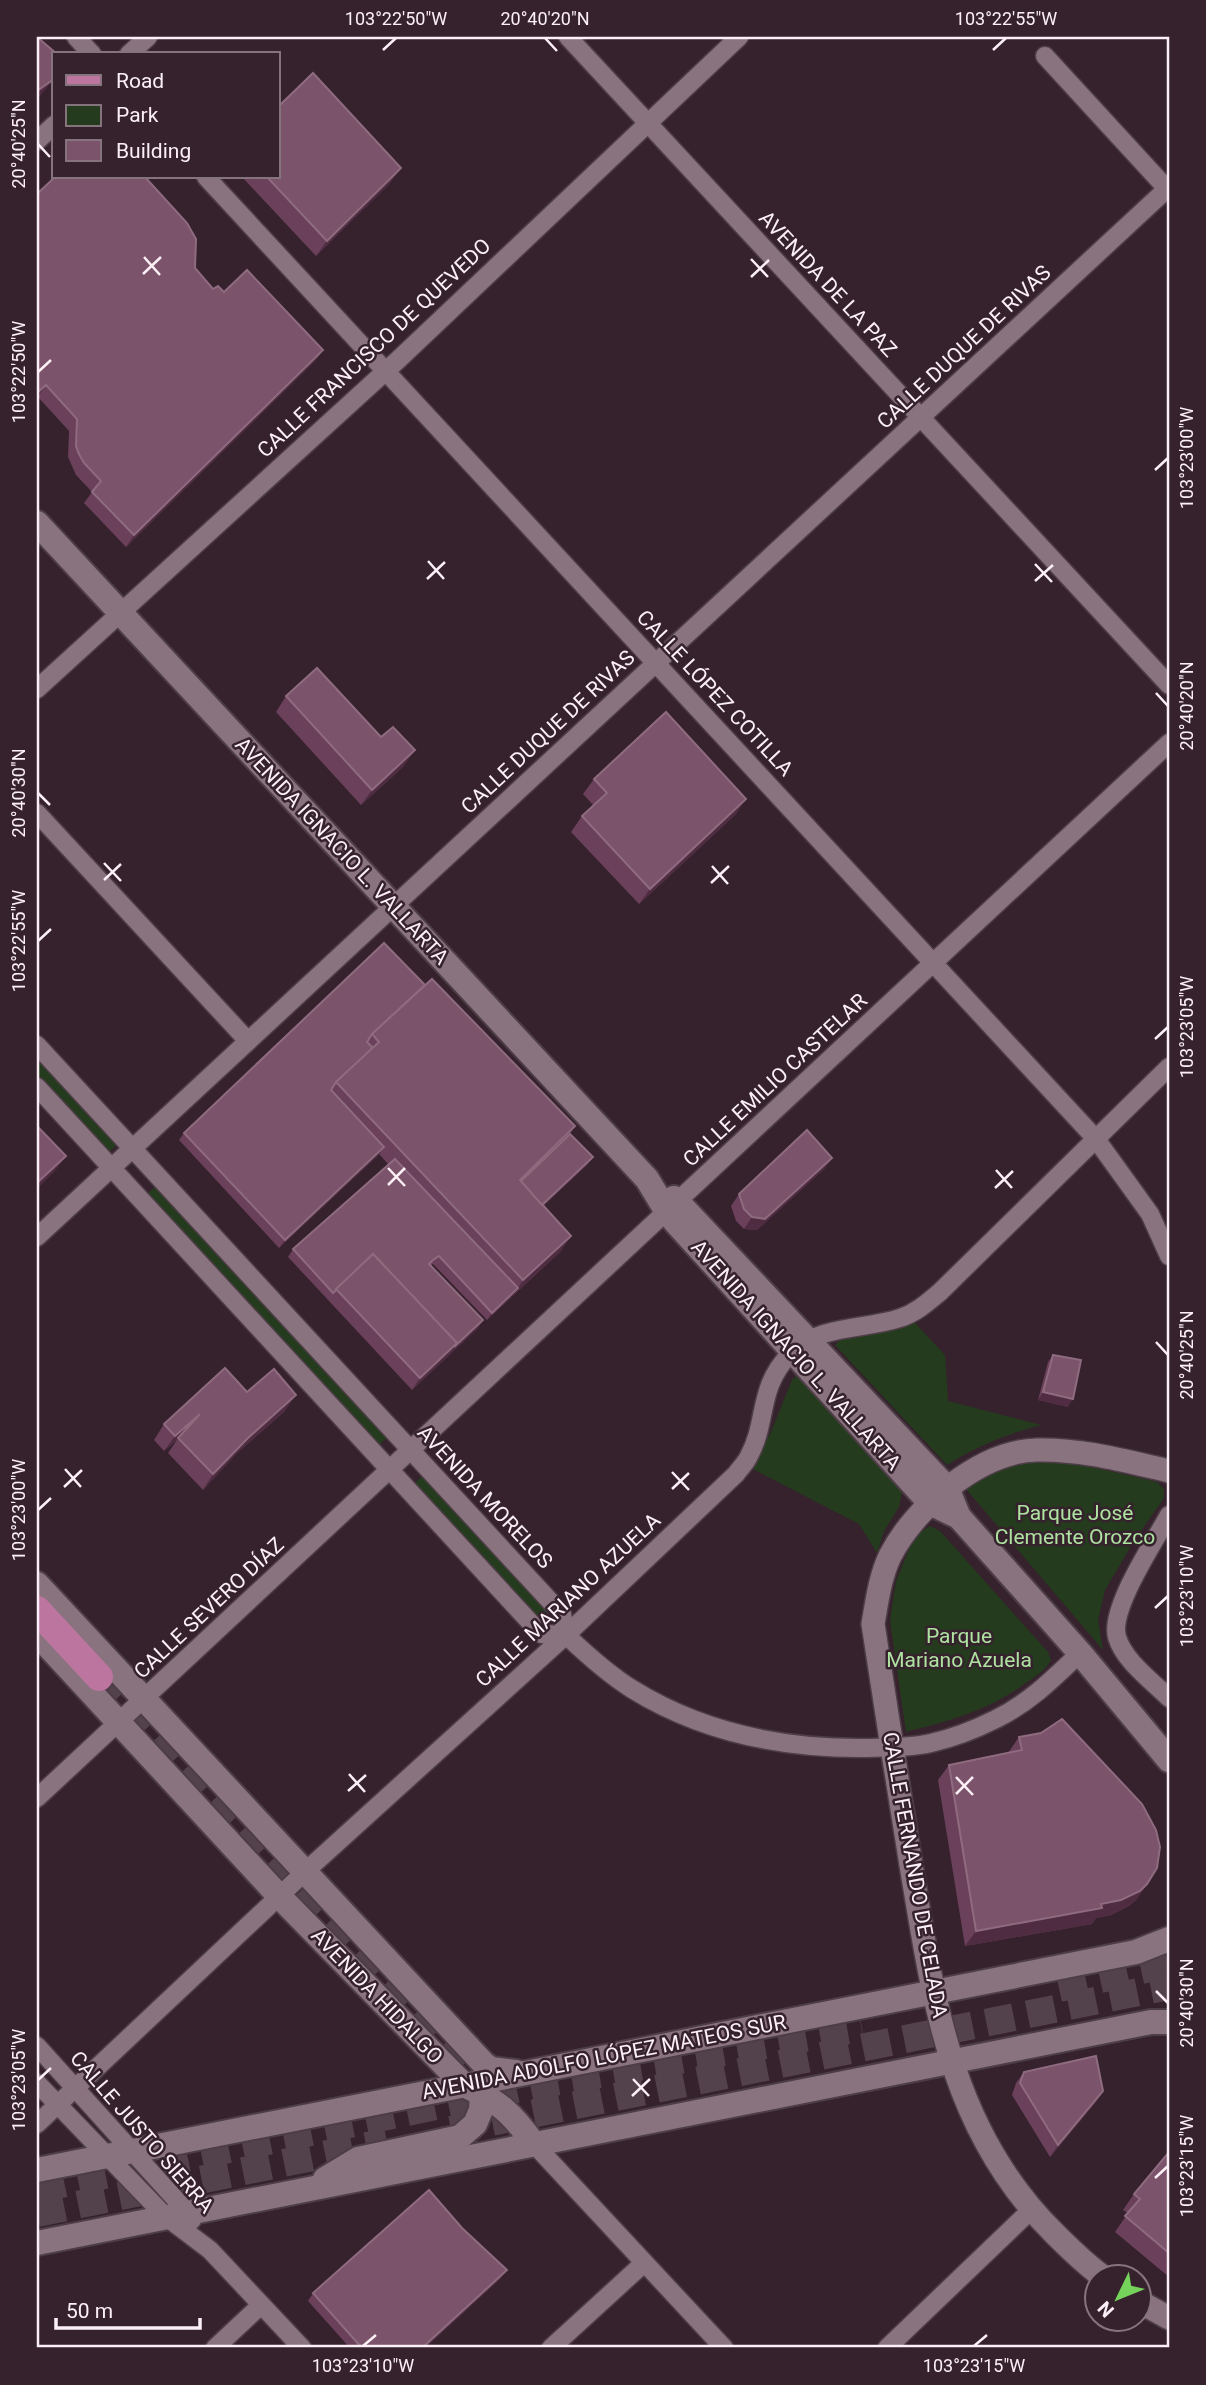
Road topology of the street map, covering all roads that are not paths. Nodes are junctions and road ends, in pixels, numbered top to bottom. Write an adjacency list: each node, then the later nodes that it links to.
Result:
1 (76, 37): 5 (street)
2 (148, 37): 6 (street)
3 (568, 37): 8 (street, AVENIDA DE LA PAZ)
4 (740, 37): 8 (street, CALLE FRANCISCO DE QUEVEDO)
5 (90, 52)
6 (131, 52)
7 (1045, 56): 12 (street)
8 (648, 123): 13 (street, CALLE FRANCISCO DE QUEVEDO); 14 (street, AVENIDA DE LA PAZ)
9 (52, 127): 10 (street)
10 (37, 141)
11 (207, 178): 13 (street, CALLE LÓPEZ COTILLA)
12 (1169, 189): 14 (street, CALLE DUQUE DE RIVAS)
13 (386, 371): 16 (street, CALLE FRANCISCO DE QUEVEDO); 17 (street, CALLE LÓPEZ COTILLA)
14 (921, 417): 17 (street, CALLE DUQUE DE RIVAS); 18 (street, AVENIDA DE LA PAZ)
15 (37, 523): 16 (main road, AVENIDA IGNACIO L. VALLARTA)
16 (120, 612): 19 (street, CALLE FRANCISCO DE QUEVEDO); 22 (main road, AVENIDA IGNACIO L. VALLARTA)
17 (656, 663): 22 (street, CALLE DUQUE DE RIVAS); 23 (street, CALLE LÓPEZ COTILLA)
18 (1169, 685)
19 (37, 689)
20 (1169, 743): 23 (street, CALLE EMILIO CASTELAR)
21 (37, 813): 24 (street)
22 (393, 906): 24 (street, CALLE DUQUE DE RIVAS); 31 (main road, AVENIDA IGNACIO L. VALLARTA)
23 (933, 963): 28 (street, CALLE LÓPEZ COTILLA); 31 (street, CALLE EMILIO CASTELAR)
24 (248, 1041): 29 (street, CALLE DUQUE DE RIVAS)
25 (37, 1045): 29 (street, AVENIDA MORELOS)
26 (1169, 1066): 28 (street)
27 (37, 1087): 30 (street)
28 (1096, 1139): 33 (street, CALLE LÓPEZ COTILLA); 34 (street)
29 (132, 1148): 30 (street, CALLE DUQUE DE RIVAS); 35 (street, AVENIDA MORELOS)
30 (111, 1167): 32 (street, CALLE DUQUE DE RIVAS); 36 (street)
31 (673, 1206): 34 (main road, AVENIDA IGNACIO L. VALLARTA); 35 (street, CALLE EMILIO CASTELAR)
32 (37, 1237)
33 (1169, 1256)
34 (800, 1346): 38 (main road, AVENIDA IGNACIO L. VALLARTA); 43 (street, CALLE MARIANO AZUELA)
35 (411, 1451): 36 (street, CALLE SEVERO DÍAZ); 43 (street, AVENIDA MORELOS)
36 (391, 1470): 43 (street); 46 (street, CALLE SEVERO DÍAZ)
37 (1169, 1471): 38 (street, CALLE FERNANDO DE CELADA)
38 (939, 1495): 44 (main road, AVENIDA IGNACIO L. VALLARTA); 49 (street, CALLE FERNANDO DE CELADA)
39 (1169, 1515): 47 (street)
40 (37, 1584): 46 (main road, AVENIDA HIDALGO)
41 (37, 1610): 45 (main road)
42 (37, 1634): 48 (main road, AVENIDA HIDALGO)
43 (566, 1635): 49 (street); 52 (street, CALLE MARIANO AZUELA)
44 (1080, 1653): 49 (street); 50 (main road, AVENIDA IGNACIO L. VALLARTA)
45 (99, 1677)
46 (145, 1699): 48 (street, CALLE SEVERO DÍAZ); 52 (main road, AVENIDA HIDALGO)
47 (1169, 1699)
48 (118, 1723): 51 (street, CALLE SEVERO DÍAZ); 53 (main road, AVENIDA HIDALGO)
49 (892, 1747): 55 (street, CALLE FERNANDO DE CELADA)
50 (1169, 1760)
51 (37, 1798)
52 (305, 1872): 53 (street, CALLE MARIANO AZUELA); 59 (main road, AVENIDA HIDALGO)
53 (279, 1896): 61 (street, CALLE MARIANO AZUELA); 62 (main road, AVENIDA HIDALGO)
54 (1169, 1939): 55 (main road, AVENIDA ADOLFO LÓPEZ MATEOS SUR)
55 (932, 1992): 58 (street, CALLE FERNANDO DE CELADA); 59 (main road, AVENIDA ADOLFO LÓPEZ MATEOS SUR)
56 (1169, 2022): 58 (main road)
57 (37, 2046): 61 (street, CALLE JUSTO SIERRA)
58 (951, 2061): 65 (main road); 69 (street, CALLE FERNANDO DE CELADA)
59 (523, 2073): 62 (main road, AVENIDA ADOLFO LÓPEZ MATEOS SUR)
60 (37, 2083): 63 (street, CALLE JUSTO SIERRA)
61 (75, 2089): 63 (street, CALLE MARIANO AZUELA); 66 (street, CALLE JUSTO SIERRA)
62 (473, 2089): 65 (main road, AVENIDA HIDALGO); 66 (main road, AVENIDA ADOLFO LÓPEZ MATEOS SUR); 68 (main road)
63 (58, 2105): 64 (street, CALLE MARIANO AZUELA); 66 (street, CALLE JUSTO SIERRA)
64 (37, 2124)
65 (534, 2144): 68 (main road); 72 (street, AVENIDA HIDALGO)
66 (119, 2153): 67 (main road, AVENIDA ADOLFO LÓPEZ MATEOS SUR); 70 (street, CALLE JUSTO SIERRA)
67 (37, 2170)
68 (310, 2188): 70 (main road)
69 (1031, 2210): 73 (street, CALLE FERNANDO DE CELADA); 79 (street)
70 (176, 2214): 71 (main road); 74 (street, CALLE JUSTO SIERRA)
71 (37, 2243)
72 (644, 2263): 77 (street); 78 (street, AVENIDA HIDALGO)
73 (1084, 2263)
74 (261, 2305): 75 (street); 76 (street, CALLE JUSTO SIERRA)
75 (215, 2348)
76 (302, 2348)
77 (551, 2348)
78 (724, 2348)
79 (887, 2348)

